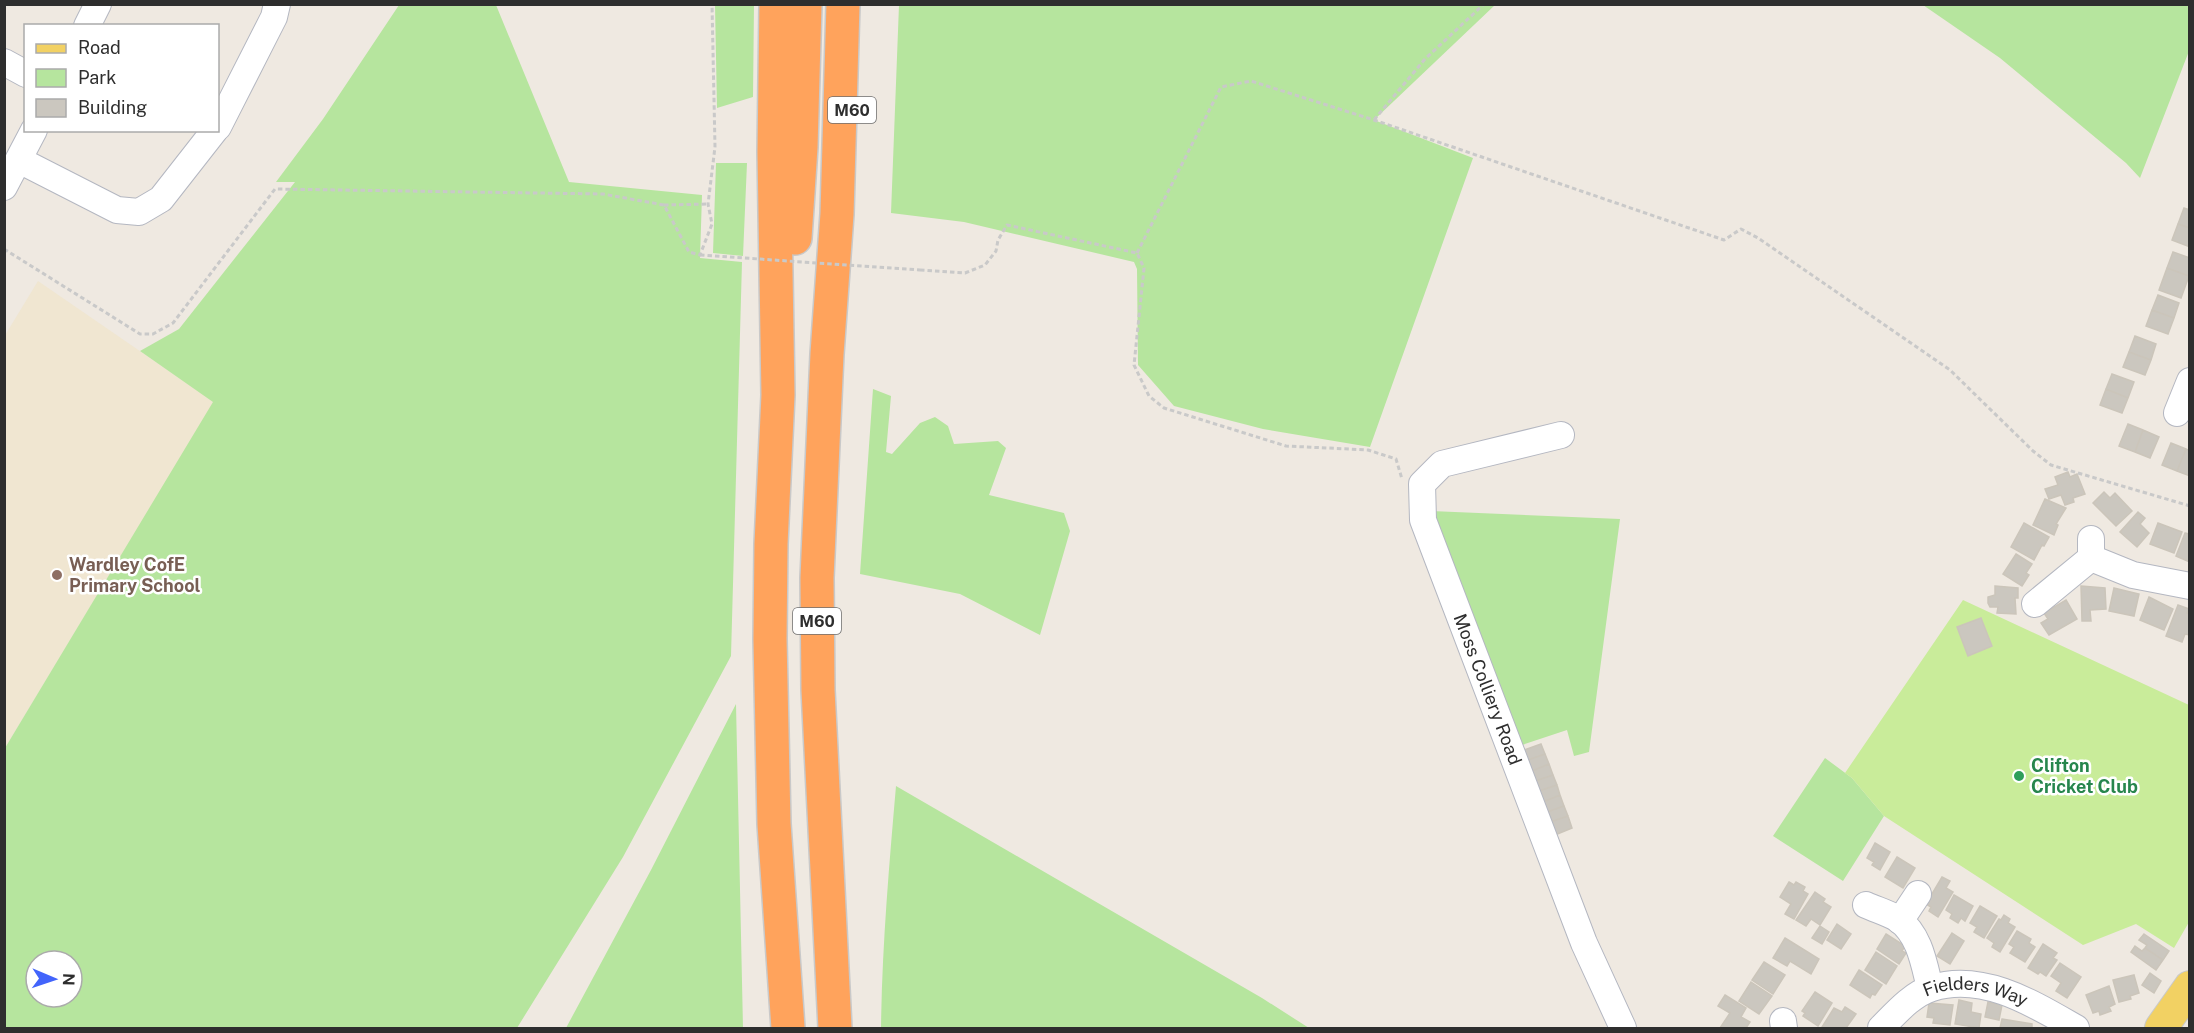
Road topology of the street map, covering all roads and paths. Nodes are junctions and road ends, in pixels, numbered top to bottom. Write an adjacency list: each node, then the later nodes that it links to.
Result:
1 (98, 4): 9 (street)
2 (277, 4): 13 (street)
3 (712, 4): 18 (path)
4 (777, 4): 25 (highway, M60)
5 (805, 4): 25 (highway, M60)
6 (843, 4): 20 (highway, M60)
7 (863, 4): 20 (highway, M60)
8 (1484, 4): 12 (path)
9 (88, 24)
10 (4, 62): 11 (street)
11 (24, 73)
12 (1374, 120): 22 (path); 29 (path)
13 (219, 123)
14 (33, 132): 16 (street)
15 (214, 132): 16 (street)
16 (20, 160): 17 (street)
17 (4, 187)
18 (708, 204): 19 (path); 23 (path)
19 (664, 205): 21 (path); 23 (path)
20 (837, 214): 39 (highway, M60)
21 (4, 249)
22 (1137, 253): 23 (path, bridge); 28 (path)
23 (700, 255)
24 (2190, 381): 26 (street)
25 (778, 395): 38 (highway, M60)
26 (2177, 413)
27 (1561, 435): 40 (street, Moss Colliery Road)
28 (1403, 481)
29 (2190, 506)
30 (2190, 586): 31 (street)
31 (2035, 604)
32 (1918, 894): 34 (street)
33 (1866, 905): 34 (street)
34 (1900, 921): 35 (street)
35 (1930, 988): 37 (street, Fielders Way); 41 (street, Fielders Way)
36 (2186, 1000): 42 (main road)
37 (2066, 1026)
38 (788, 1029)
39 (835, 1029)
40 (1623, 1029)
41 (1881, 1029)
42 (2161, 1029)

